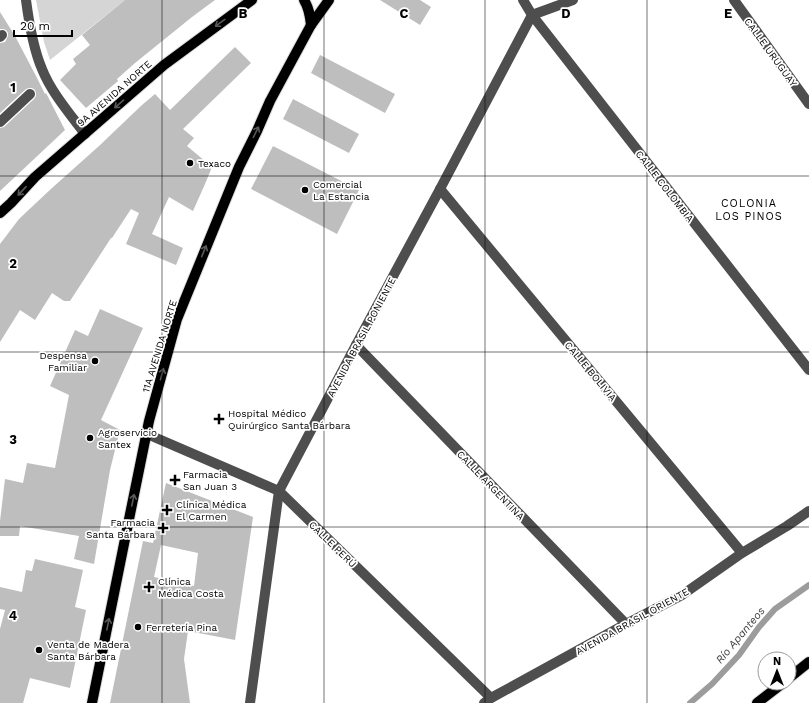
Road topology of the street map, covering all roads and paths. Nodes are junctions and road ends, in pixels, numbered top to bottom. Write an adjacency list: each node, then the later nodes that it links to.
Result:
1 (26, 0): 13 (street)
2 (252, 0): 13 (main road, 9A AVENIDA NORTE, one-way to 13)
3 (304, 0): 9 (main road)
4 (329, 0): 9 (main road, 11A AVENIDA NORTE)
5 (523, 0): 8 (street, CALLE COLOMBIA)
6 (573, 0): 8 (street)
7 (734, 0): 11 (street, CALLE URUGUAY)
8 (532, 15): 14 (street, AVENIDA BRASIL PONIENTE); 17 (street, CALLE COLOMBIA)
9 (311, 25): 18 (main road, 11A AVENIDA NORTE, one-way to 9)
10 (30, 94): 12 (street)
11 (809, 104)
12 (0, 122)
13 (85, 134): 15 (main road, 9A AVENIDA NORTE, one-way to 15)
14 (440, 189): 16 (street, AVENIDA BRASIL PONIENTE); 21 (street, CALLE BOLIVIA)
15 (0, 212)
16 (356, 345): 19 (street, AVENIDA BRASIL PONIENTE); 22 (street, CALLE ARGENTINA)
17 (809, 370)
18 (147, 434): 19 (street, CALLE PERÚ); 27 (main road, 11A AVENIDA NORTE, one-way to 18)
19 (279, 491): 26 (street, CALLE PERÚ); 28 (street, AVENIDA BRASIL PONIENTE)
20 (809, 511): 21 (street, AVENIDA BRASIL ORIENTE)
21 (742, 552): 22 (street, AVENIDA BRASIL ORIENTE)
22 (626, 624): 26 (street, AVENIDA BRASIL ORIENTE)
23 (809, 662): 24 (main road)
24 (797, 672)
25 (773, 691): 29 (main road)
26 (488, 701)
27 (92, 703)
28 (250, 703)
29 (757, 703)

